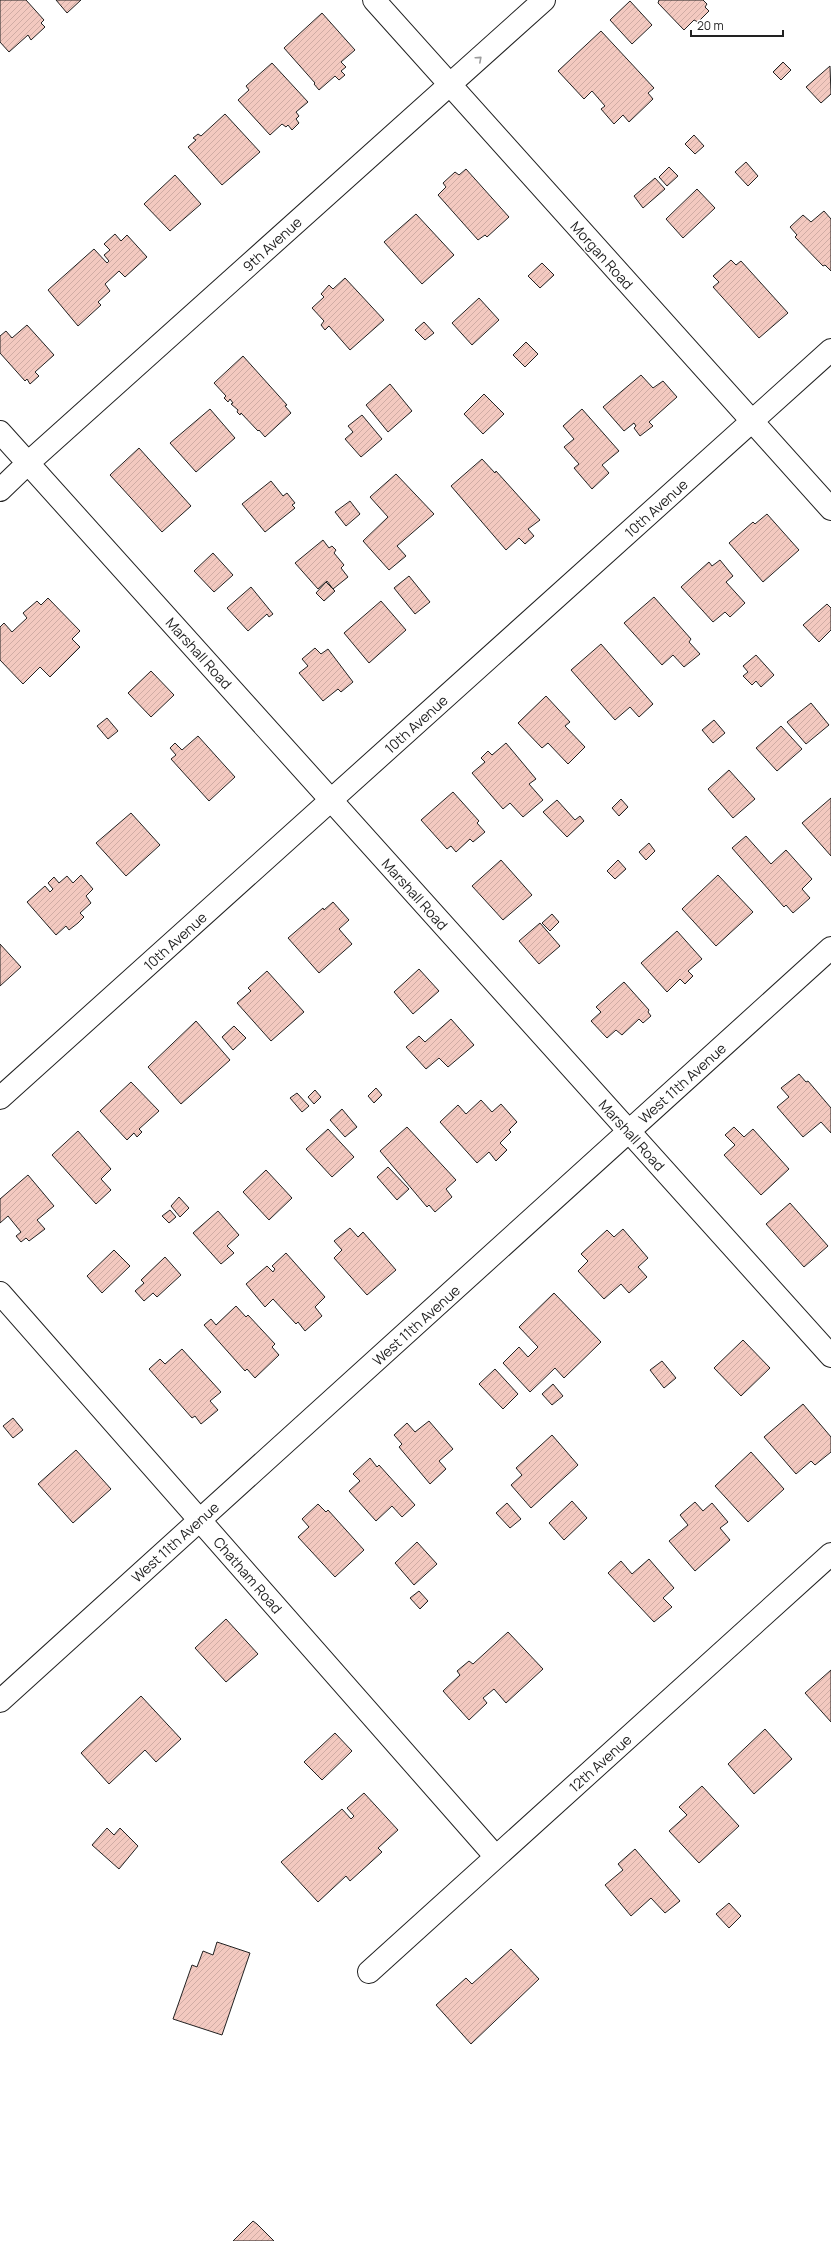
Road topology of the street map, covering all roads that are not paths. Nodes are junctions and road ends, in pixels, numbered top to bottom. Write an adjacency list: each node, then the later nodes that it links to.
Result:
1 (374, 0): 3 (street, Morgan Road)
2 (544, 0): 3 (street, 9th Avenue, one-way to 2)
3 (450, 85): 5 (street, Morgan Road); 7 (street, 9th Avenue)
4 (831, 350): 5 (street, 10th Avenue)
5 (752, 421): 9 (street, Morgan Road); 10 (street, 10th Avenue)
6 (0, 432): 7 (street, Marshall Road)
7 (28, 463): 8 (street, 9th Avenue); 10 (street, Marshall Road)
8 (0, 490)
9 (831, 509)
10 (331, 800): 12 (street, 10th Avenue); 13 (street, Marshall Road)
11 (831, 948): 13 (street, West 11th Avenue)
12 (0, 1098)
13 (629, 1131): 15 (street, Marshall Road); 16 (street, West 11th Avenue)
14 (0, 1293): 16 (street, Chatham Road)
15 (831, 1356)
16 (200, 1520): 18 (street, West 11th Avenue); 19 (street, Chatham Road)
17 (831, 1554): 19 (street, 12th Avenue)
18 (0, 1701)
19 (496, 1858): 20 (street, 12th Avenue)
20 (369, 1972)

